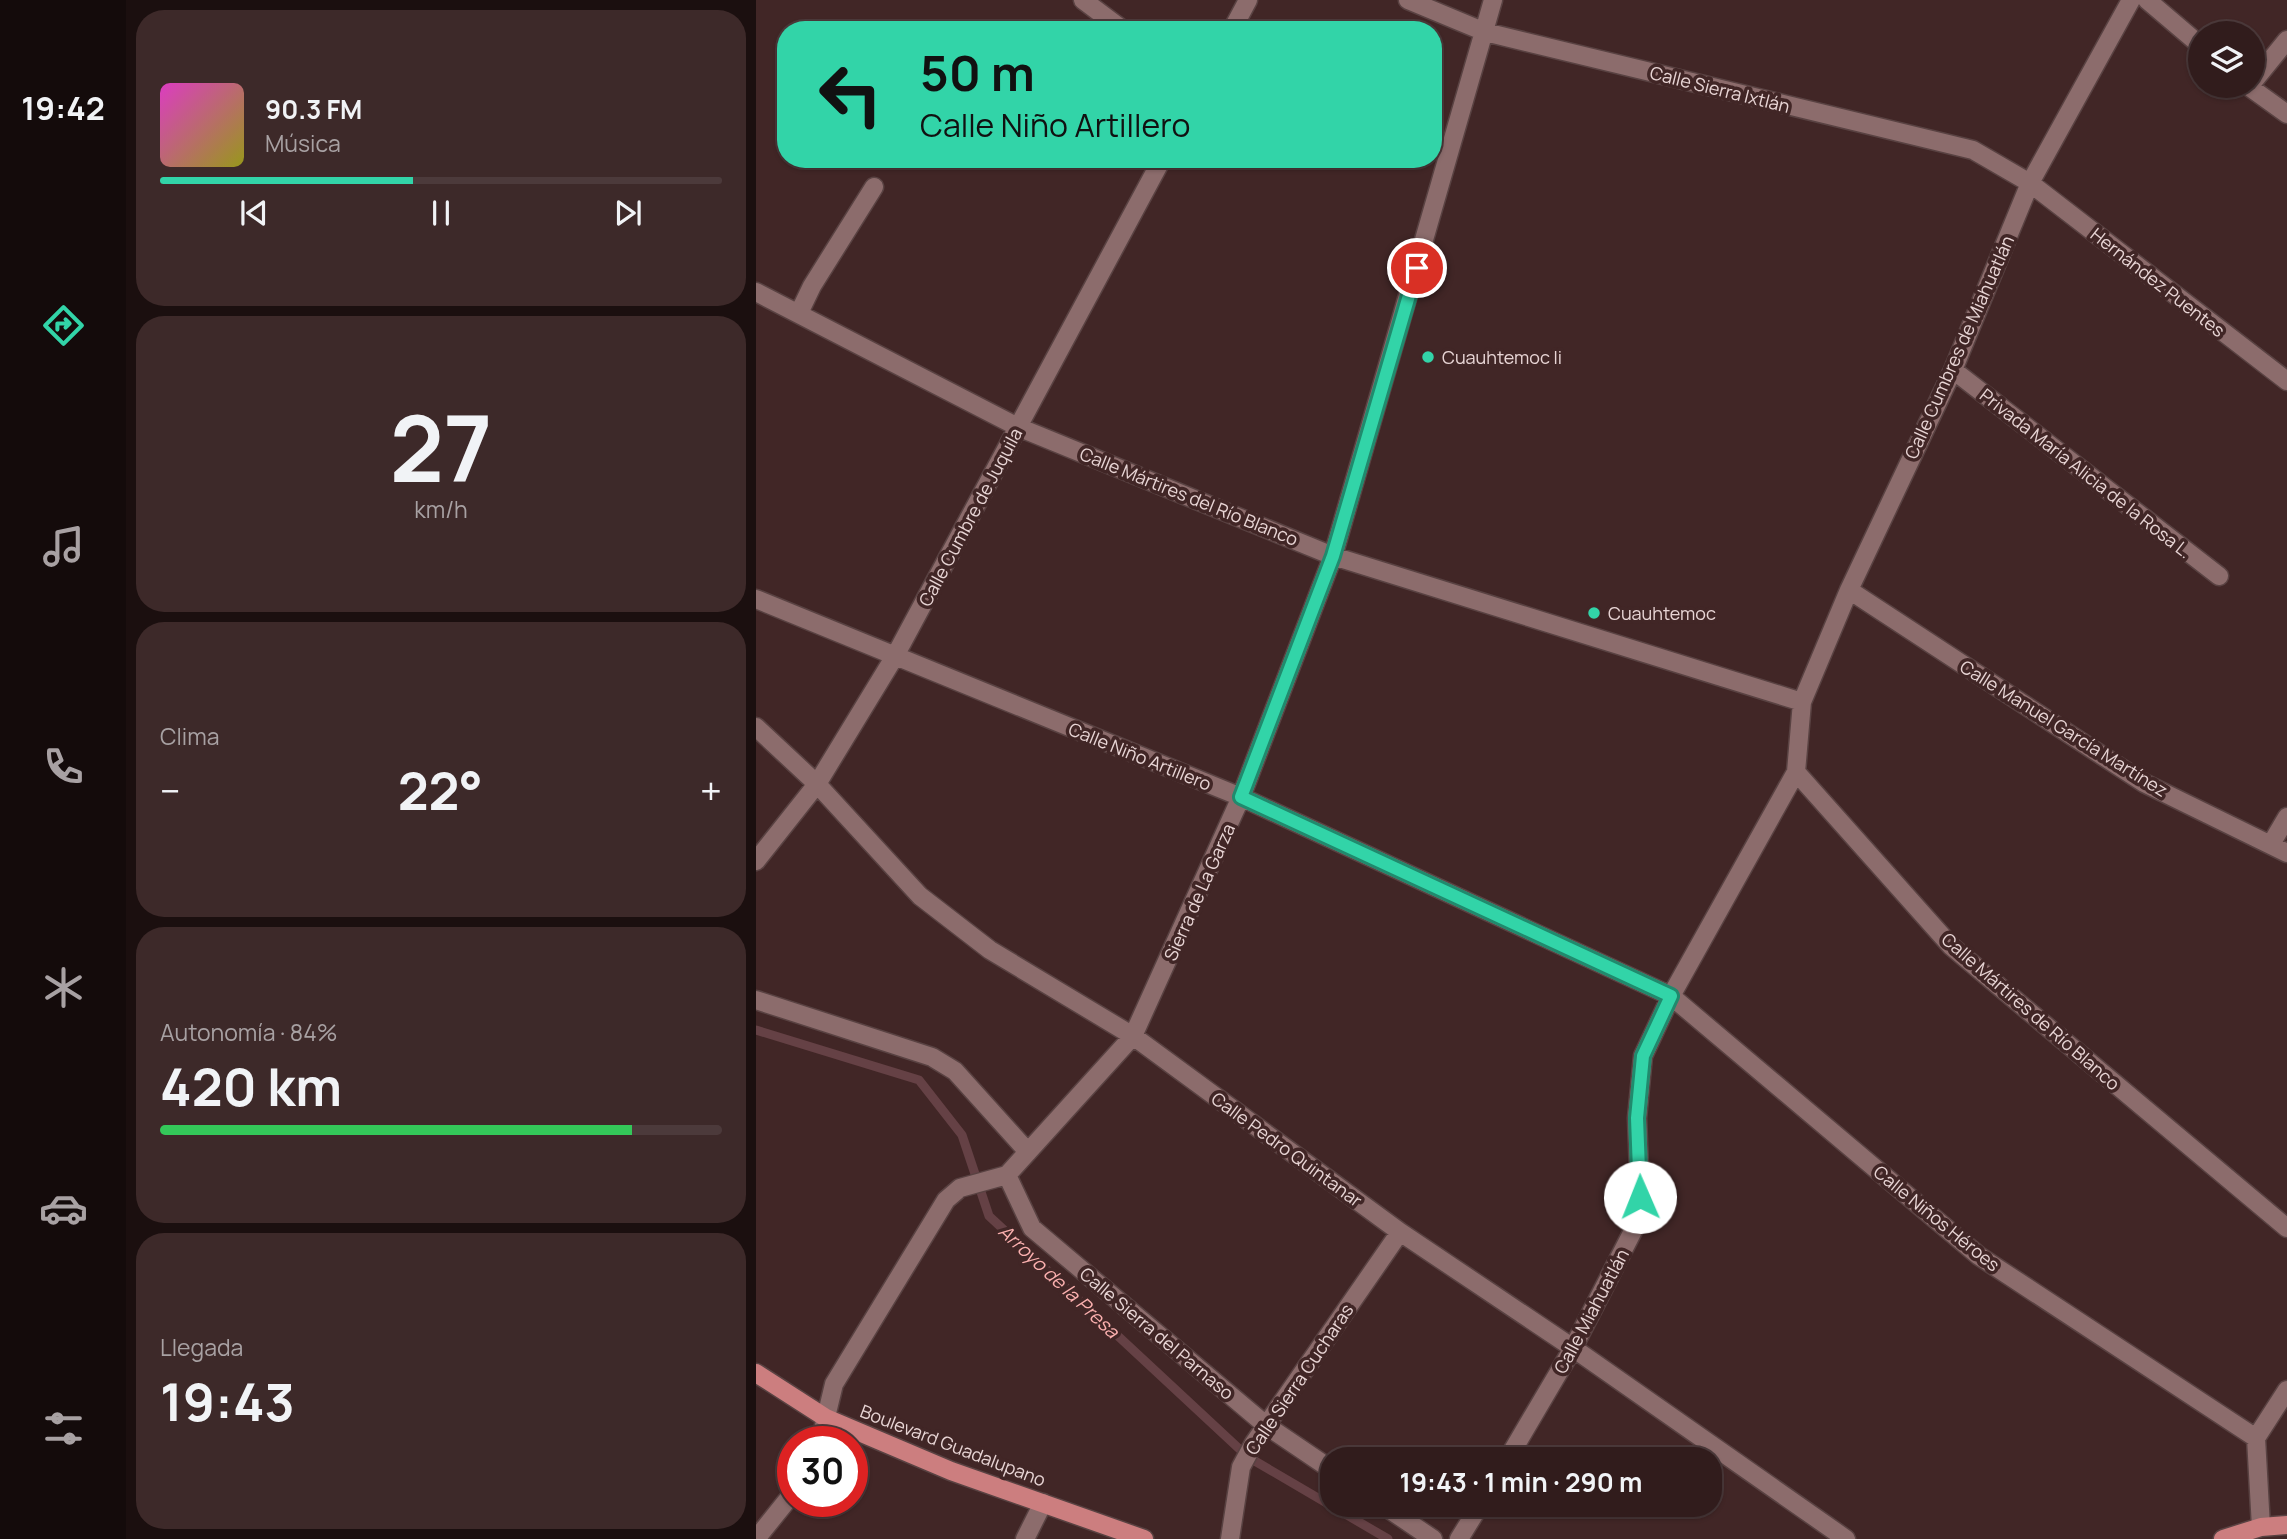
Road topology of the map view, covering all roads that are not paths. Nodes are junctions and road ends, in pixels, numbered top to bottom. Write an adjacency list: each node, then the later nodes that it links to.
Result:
1 (1083, 0): 7 (street)
2 (1248, 0): 8 (street)
3 (1408, 0): 9 (street, Calle Sierra Ixtlán)
4 (1493, 0): 9 (street, Sierra de La Garza)
5 (2131, 0): 16 (street, Calle Cumbres de Miahuatlán)
6 (2147, 0): 10 (street)
7 (1111, 21)
8 (1237, 21)
9 (1485, 32): 16 (street, Calle Sierra Ixtlán); 23 (street, Sierra de La Garza)
10 (2188, 35)
11 (2287, 40): 12 (street)
12 (2265, 67)
13 (2265, 97): 14 (street)
14 (2287, 114)
15 (1157, 168): 22 (street, Calle Cumbre de Juquila)
16 (2030, 183): 20 (street, Calle Cumbres de Miahuatlán); 21 (street, Hernández Puentes)
17 (874, 187): 19 (street)
18 (756, 292): 19 (street, Calle Mártires del Río Blanco)
19 (799, 313): 22 (street, Calle Mártires del Río Blanco)
20 (1953, 369): 24 (street, Privada María Alicia de la Rosa L.); 25 (street, Calle Cumbres de Miahuatlán)
21 (2287, 381)
22 (1018, 427): 23 (street, Calle Mártires del Río Blanco); 27 (street, Calle Cumbre de Juquila)
23 (1333, 556): 28 (street, Calle Mártires del Río Blanco); 32 (street, Sierra de La Garza)
24 (2219, 576)
25 (1849, 590): 28 (street, Calle Cumbres de Miahuatlán); 34 (street, Calle Manuel García Martínez)
26 (756, 599): 27 (street, Calle Niño Artillero)
27 (895, 656): 31 (street, Calle Cumbre de Juquila); 32 (street, Calle Niño Artillero)
28 (1802, 702): 30 (street, Calle Cumbres de Miahuatlán)
29 (756, 727): 31 (street, Calle Pedro Quintanar)
30 (1796, 772): 37 (street, Calle Miahuatlán); 42 (street, Calle Mártires de Río Blanco)
31 (817, 784): 36 (street, Calle Cumbre de Juquila); 39 (street, Calle Pedro Quintanar)
32 (1241, 797): 37 (street, Calle Niño Artillero); 39 (street, Sierra de La Garza)
33 (2287, 817): 34 (street)
34 (2271, 844): 35 (street, Calle Manuel García Martínez)
35 (2287, 853)
36 (756, 860)
37 (1671, 996): 44 (street, Calle Miahuatlán); 50 (street, Calle Niños Héroes)
38 (756, 1000): 40 (street)
39 (1133, 1036): 40 (street, Sierra de La Garza); 43 (street, Calle Pedro Quintanar)
40 (1028, 1152): 41 (street, Sierra de La Garza)
41 (999, 1176): 47 (street, Sierra de La Garza); 49 (street, Calle Sierra del Parnaso)
42 (2287, 1228)
43 (1400, 1232): 44 (street, Calle Pedro Quintanar); 49 (street, Calle Sierra Cucharas)
44 (1573, 1348): 51 (street, Calle Miahuatlán); 65 (street, Calle Pedro Quintanar)
45 (756, 1374): 47 (main road, Boulevard Guadalupano)
46 (2287, 1390): 50 (street)
47 (826, 1418): 48 (street, Sierra de La Garza); 53 (main road, Boulevard Guadalupano)
48 (824, 1426)
49 (1267, 1426): 52 (street, Calle Sierra del Parnaso); 62 (street, Calle Sierra Cucharas)
50 (2256, 1438): 58 (street)
51 (1515, 1447)
52 (1320, 1462)
53 (1043, 1503): 60 (street); 61 (main road, Boulevard Guadalupano)
54 (777, 1513): 59 (street)
55 (1401, 1517): 63 (street)
56 (1473, 1517): 64 (street)
57 (2287, 1525): 58 (main road)
58 (2261, 1527): 66 (main road)
59 (756, 1539)
60 (1025, 1539)
61 (1144, 1539)
62 (1230, 1539)
63 (1433, 1539)
64 (1460, 1539)
65 (1846, 1539)
66 (2223, 1539)

